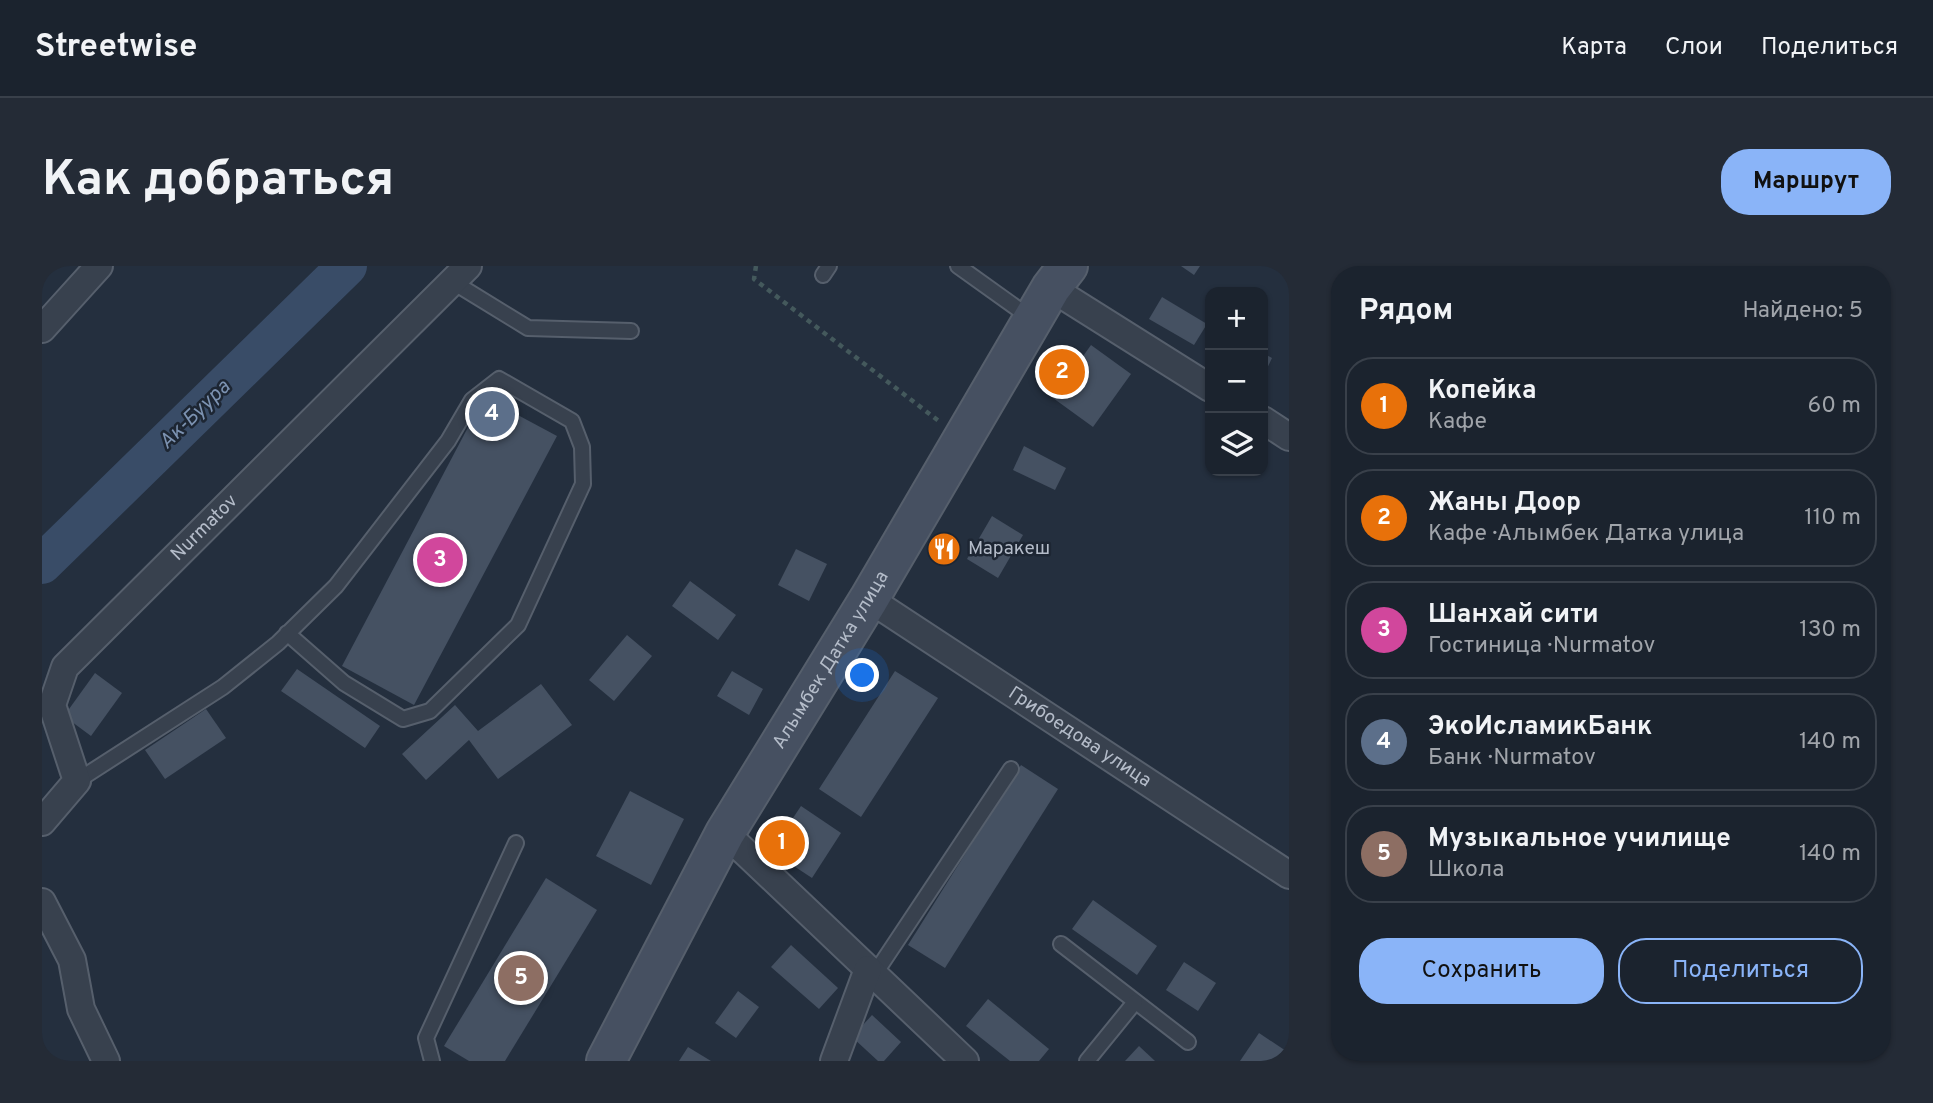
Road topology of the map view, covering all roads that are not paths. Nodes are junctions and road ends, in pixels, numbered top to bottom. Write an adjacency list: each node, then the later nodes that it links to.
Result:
1 (99, 266): 5 (street)
2 (958, 266): 4 (lane)
3 (461, 274): 6 (lane); 13 (street, Nurmatov)
4 (1051, 291): 7 (street); 10 (main road, Алымбек Датка улица)
5 (42, 328)
6 (631, 331)
7 (1205, 385)
8 (1268, 423): 9 (street)
9 (1289, 437)
10 (869, 599): 15 (main road, Алымбек Датка улица); 17 (street, Грибоедова улица)
11 (287, 633): 11 (lane); 13 (lane)
12 (1012, 769): 20 (lane)
13 (77, 781): 14 (street)
14 (42, 822)
15 (725, 833): 20 (street); 25 (main road, Алымбек Датка улица)
16 (516, 844): 24 (lane)
17 (1289, 875)
18 (42, 902): 23 (street)
19 (1061, 944): 21 (lane)
20 (871, 972): 26 (street); 27 (street)
21 (1135, 1002): 22 (lane); 28 (lane)
22 (1188, 1042)
23 (106, 1061)
24 (432, 1061)
25 (606, 1061)
26 (834, 1061)
27 (965, 1061)
28 (1087, 1061)

